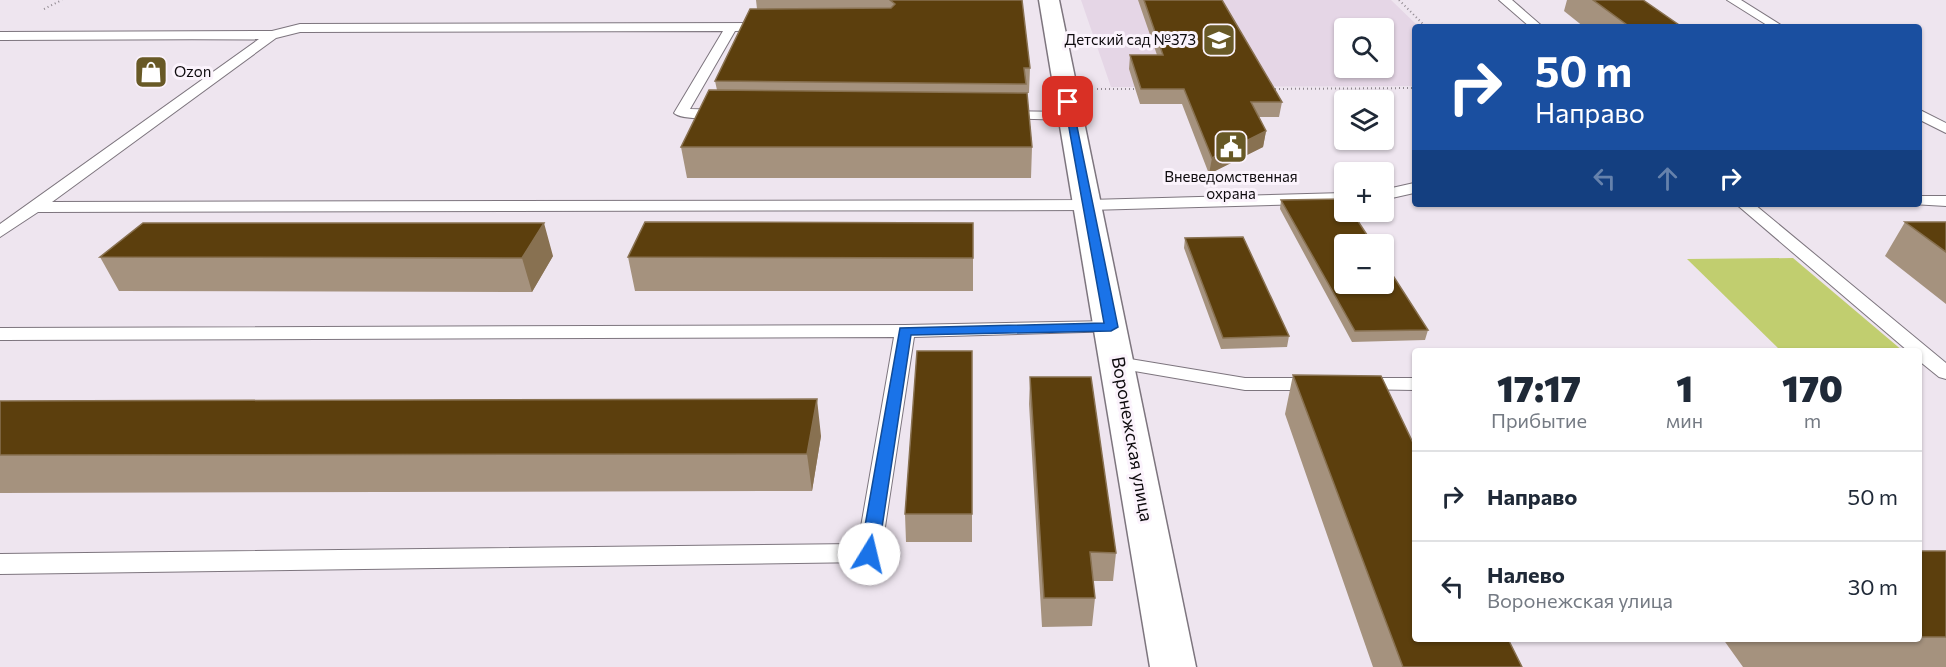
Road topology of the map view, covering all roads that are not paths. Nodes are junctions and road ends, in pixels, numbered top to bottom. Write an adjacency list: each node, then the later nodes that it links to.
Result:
1 (1048, 0): 10 (street, Воронежская улица)
2 (1505, 0): 4 (lane)
3 (1733, 0): 5 (lane)
4 (1533, 24)
5 (1773, 24)
6 (731, 27): 7 (lane); 8 (lane); 11 (lane)
7 (776, 27)
8 (272, 35): 9 (lane); 21 (lane)
9 (0, 36)
10 (1068, 102): 12 (lane); 20 (street, Воронежская улица)
11 (740, 113)
12 (988, 115)
13 (1922, 115): 14 (lane)
14 (1946, 129)
15 (1412, 188): 16 (lane)
16 (1394, 193)
17 (1334, 198): 20 (lane)
18 (1922, 201): 19 (lane)
19 (1946, 201)
20 (1089, 205): 21 (lane); 24 (street, Воронежская улица)
21 (36, 207): 23 (lane)
22 (1748, 207): 27 (lane)
23 (0, 232)
24 (1111, 327): 25 (lane); 29 (street, Воронежская улица)
25 (905, 331): 26 (lane); 32 (lane)
26 (0, 334)
27 (1916, 348)
28 (1922, 353): 30 (lane)
29 (1118, 363): 31 (lane); 33 (street, Воронежская улица)
30 (1946, 373)
31 (1412, 384)
32 (0, 564)
33 (1173, 667)

